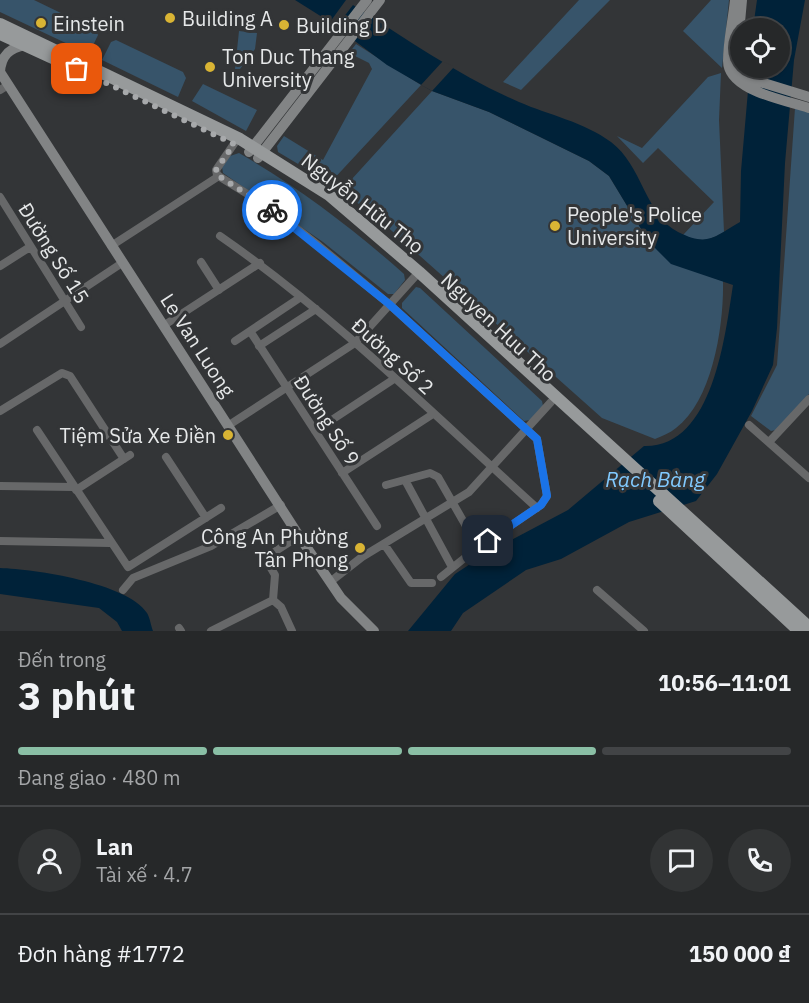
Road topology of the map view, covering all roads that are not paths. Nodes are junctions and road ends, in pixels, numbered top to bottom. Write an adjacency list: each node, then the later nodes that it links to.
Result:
1 (380, 0): 3 (street)
2 (738, 3): 9 (street)
3 (367, 6): 11 (street)
4 (0, 24): 10 (main road)
5 (0, 34): 6 (main road)
6 (25, 45): 7 (street); 10 (main road)
7 (0, 72): 8 (street, Le Van Luong)
8 (4, 88): 15 (street, Le Van Luong)
9 (806, 102)
10 (236, 141): 11 (main road); 12 (street)
11 (256, 152): 21 (main road, Nguyễn Hữu Thọ)
12 (219, 176): 15 (street); 25 (street)
13 (0, 196): 16 (street, Đường Số 15)
14 (220, 236): 19 (street, Đường Số 2)
15 (111, 246): 18 (street, Le Van Luong)
16 (30, 247): 20 (street); 24 (street, Đường Số 15)
17 (201, 262): 22 (street)
18 (122, 263): 24 (street); 27 (street, Le Van Luong)
19 (260, 263): 22 (street); 23 (street, Đường Số 2)
20 (0, 267)
21 (417, 274): 25 (street); 37 (main road, Nguyen Huu Tho); 45 (main road, Nguyễn Hữu Thọ)
22 (219, 290): 27 (street)
23 (301, 297): 26 (street, Đường Số 2); 29 (street)
24 (66, 301): 28 (street, Đường Số 15); 32 (street)
25 (389, 304): 31 (street); 42 (street)
26 (316, 309): 31 (street, Đường Số 2); 33 (street)
27 (164, 326): 40 (street, Le Van Luong)
28 (81, 327)
29 (250, 331): 30 (street); 33 (street, Đường Số 9)
30 (235, 341)
31 (355, 343): 34 (street, Đường Số 2); 35 (street)
32 (0, 344)
33 (259, 346): 35 (street, Đường Số 9)
34 (394, 379): 39 (street, Đường Số 2); 44 (street)
35 (286, 388): 40 (street); 44 (street, Đường Số 9)
36 (809, 399): 46 (street)
37 (551, 402): 42 (street); 45 (main road, Nguyen Huu Tho)
38 (0, 411): 54 (street)
39 (433, 414): 48 (street, Đường Số 2); 49 (street)
40 (229, 425): 56 (street, Le Van Luong)
41 (749, 425): 46 (street)
42 (526, 429): 48 (street); 58 (street)
43 (37, 430): 54 (street)
44 (315, 431): 49 (street, Đường Số 9)
45 (596, 438): 62 (main road)
46 (770, 441): 50 (street)
47 (166, 457): 59 (street)
48 (491, 466): 55 (street); 58 (street, Đường Số 2)
49 (342, 473): 61 (street, Đường Số 9)
50 (809, 477)
51 (405, 480): 52 (street); 55 (street); 60 (street)
52 (386, 485)
53 (0, 486): 54 (street)
54 (75, 489): 65 (street)
55 (454, 503): 60 (street); 67 (street)
56 (281, 505): 63 (street, Le Van Luong); 72 (street)
57 (221, 508): 59 (street)
58 (537, 508): 67 (street)
59 (206, 518): 65 (street)
60 (426, 518): 66 (street); 68 (street)
61 (377, 526)
62 (701, 534): 75 (main road); 80 (main road)
63 (299, 536): 70 (street, Le Van Luong); 74 (street)
64 (0, 541): 65 (street)
65 (110, 543)
66 (384, 544): 70 (street); 71 (street)
67 (472, 552): 68 (street)
68 (452, 567): 69 (street)
69 (441, 577)
70 (330, 582): 78 (street, Le Van Luong)
71 (432, 584)
72 (123, 590)
73 (597, 590): 79 (street)
74 (273, 600): 76 (street); 77 (street)
75 (809, 627)
76 (211, 631)
77 (292, 631)
78 (374, 631)
79 (644, 631)
80 (799, 631)

